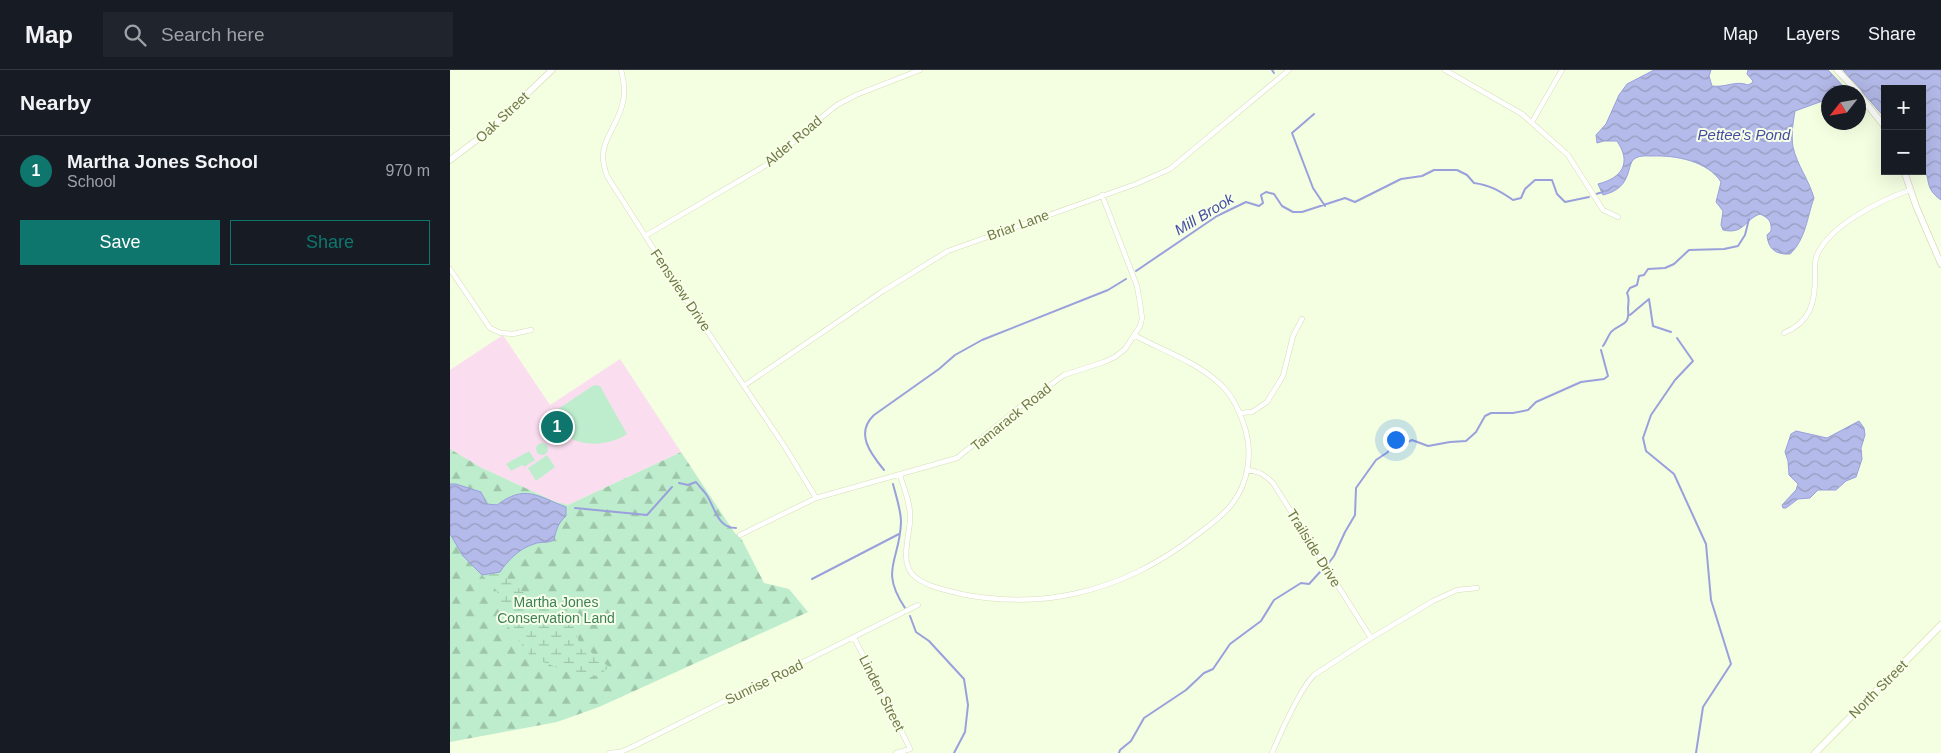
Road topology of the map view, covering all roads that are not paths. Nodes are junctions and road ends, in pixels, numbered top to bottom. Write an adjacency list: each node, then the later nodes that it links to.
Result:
1 (552, 70): 12 (street, Oak Street)
2 (621, 70): 17 (street, Fensview Drive)
3 (920, 70): 17 (street, Alder Road)
4 (1289, 70): 15 (street, Briar Lane)
5 (1445, 70): 10 (street)
6 (1562, 70): 10 (street)
7 (1837, 70): 8 (street)
8 (1851, 85)
9 (1866, 103): 11 (street)
10 (1532, 122): 16 (street)
11 (1881, 122)
12 (450, 160)
13 (1905, 175): 14 (street)
14 (1910, 190): 18 (street); 22 (street)
15 (1102, 195): 23 (street, Tamarack Road); 24 (street, Briar Lane)
16 (1618, 217)
17 (645, 236): 24 (street, Fensview Drive)
18 (1941, 264)
19 (450, 269): 21 (street)
20 (1302, 319): 25 (street)
21 (531, 330)
22 (1784, 333)
23 (1134, 334): 25 (street); 27 (street, Tamarack Road)
24 (744, 385): 28 (street, Fensview Drive)
25 (1240, 413): 26 (street)
26 (1247, 470): 27 (street); 34 (street, Trailside Drive)
27 (900, 475): 28 (street, Tamarack Road)
28 (816, 498): 29 (street, Tamarack Road)
29 (740, 535)
30 (1477, 588): 34 (street)
31 (918, 605): 33 (street, Sunrise Road)
32 (1941, 625): 39 (main road, North Street)
33 (854, 638): 35 (street, Sunrise Road); 37 (street, Linden Street)
34 (1370, 638): 38 (street)
35 (620, 752): 36 (street, Sunrise Road)
36 (609, 753)
37 (896, 753)
38 (1272, 753)
39 (1815, 753)

